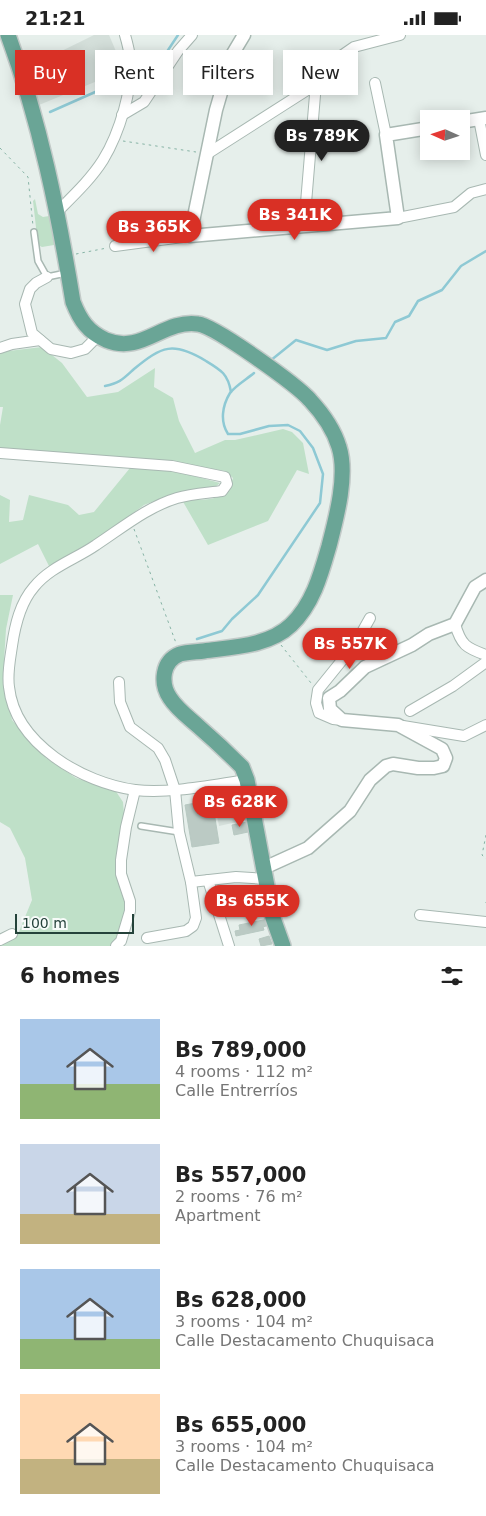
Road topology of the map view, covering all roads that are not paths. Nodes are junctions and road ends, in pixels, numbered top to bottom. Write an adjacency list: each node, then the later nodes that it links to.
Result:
1 (8, 35): 18 (main road)
2 (125, 35): 10 (street)
3 (192, 35): 10 (street)
4 (244, 35): 15 (street)
5 (400, 35): 6 (street)
6 (350, 50)
7 (375, 83): 14 (street)
8 (307, 95): 15 (street)
9 (315, 95): 20 (street)
10 (122, 115): 18 (street)
11 (483, 118): 12 (street); 16 (street)
12 (470, 120)
13 (420, 129): 14 (street)
14 (386, 135): 19 (street)
15 (207, 154): 22 (street)
16 (486, 155)
17 (486, 189): 19 (street)
18 (58, 211): 24 (main road)
19 (398, 218): 20 (street)
20 (304, 227): 22 (street)
21 (34, 232): 25 (lane)
22 (190, 236): 23 (street)
23 (115, 246)
24 (68, 273): 25 (lane); 26 (main road)
25 (47, 277): 27 (street)
26 (98, 336): 27 (street); 40 (main road)
27 (40, 340): 28 (street)
28 (0, 347)
29 (0, 453): 42 (street)
30 (486, 579): 32 (street)
31 (370, 618): 37 (street)
32 (455, 624): 33 (street); 37 (street)
33 (486, 655)
34 (486, 662): 36 (street)
35 (119, 682): 41 (street)
36 (410, 711)
37 (342, 720): 38 (street)
38 (398, 725): 39 (street); 45 (street)
39 (486, 725)
40 (247, 780): 41 (street); 45 (main road)
41 (175, 789): 42 (street); 44 (street)
42 (135, 790): 53 (street)
43 (141, 826): 44 (lane)
44 (179, 832): 47 (street)
45 (265, 874): 46 (street); 55 (main road)
46 (208, 880): 47 (street); 54 (street)
47 (191, 882): 51 (street)
48 (420, 915): 49 (street)
49 (486, 922)
50 (12, 934): 52 (street)
51 (147, 938)
52 (0, 940)
53 (120, 944)
54 (229, 946)
55 (283, 946)

